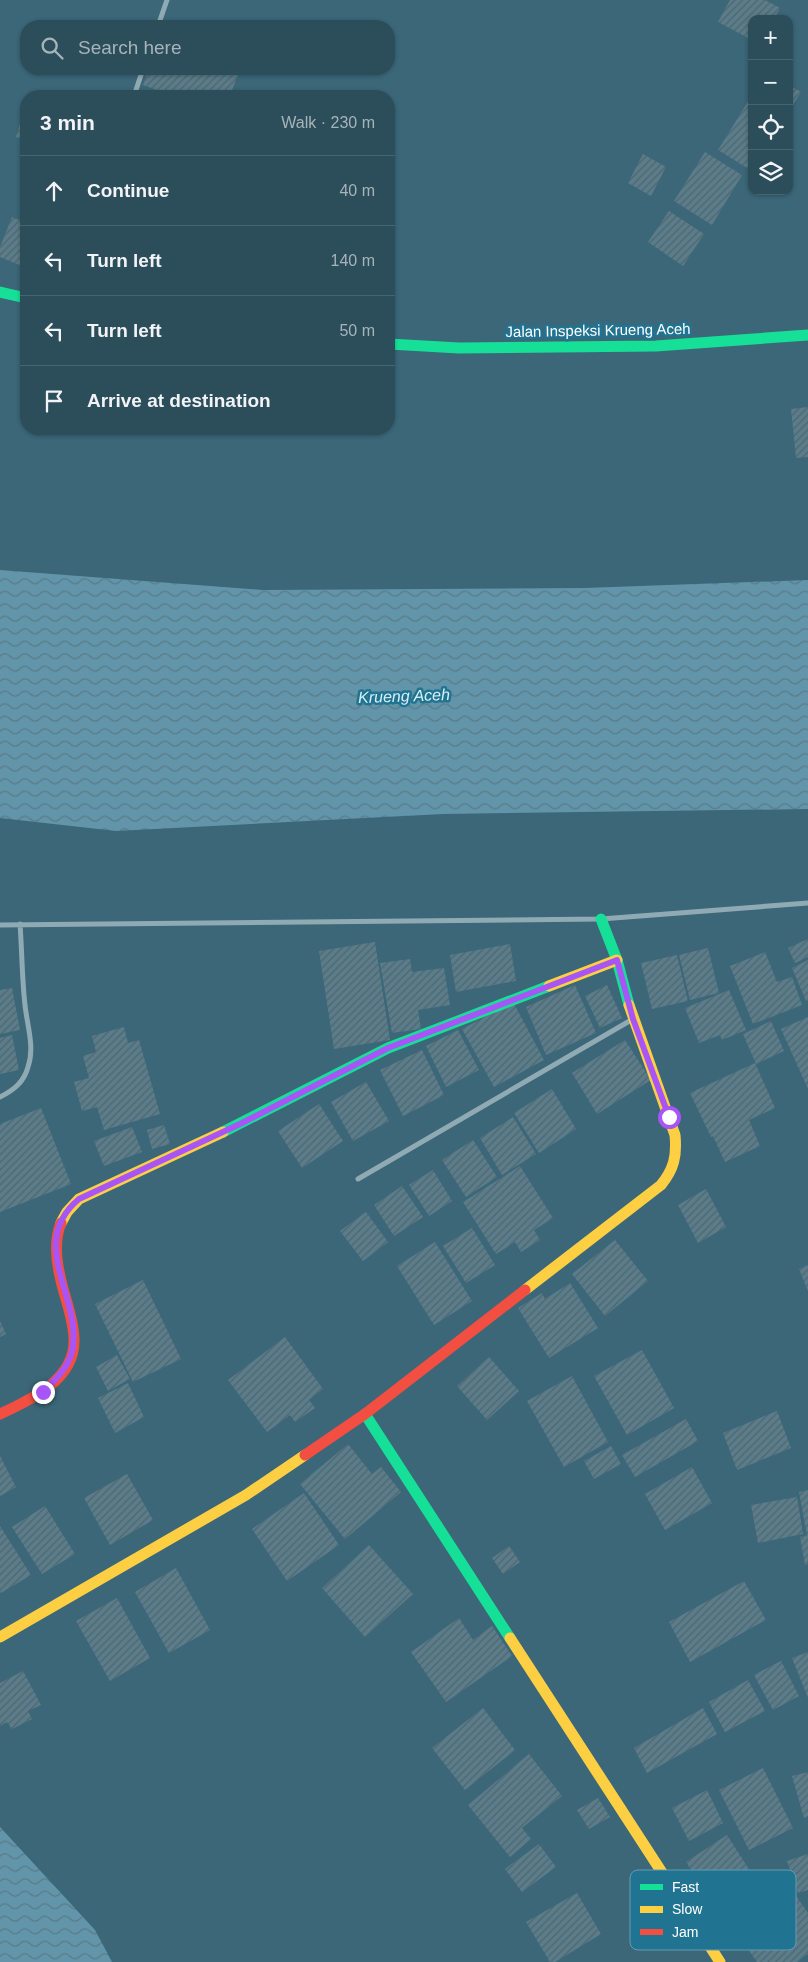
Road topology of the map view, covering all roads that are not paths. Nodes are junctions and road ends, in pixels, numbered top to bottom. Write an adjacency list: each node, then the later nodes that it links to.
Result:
1 (167, 0): 2 (street)
2 (160, 20)
3 (141, 75): 4 (street)
4 (136, 90)
5 (0, 292): 6 (street)
6 (20, 297)
7 (808, 335): 8 (street, Jalan Inspeksi Krueng Aceh)
8 (395, 344)
9 (808, 903): 10 (street)
10 (601, 919): 11 (street); 13 (street)
11 (20, 924): 12 (street); 15 (street)
12 (0, 925)
13 (617, 960): 14 (street); 17 (street)
14 (633, 1019): 16 (street); 18 (street)
15 (0, 1097)
16 (358, 1179)
17 (0, 1414)
18 (365, 1414): 19 (street); 20 (street)
19 (0, 1637)
20 (660, 1870)
21 (712, 1950): 22 (street)
22 (720, 1962)

